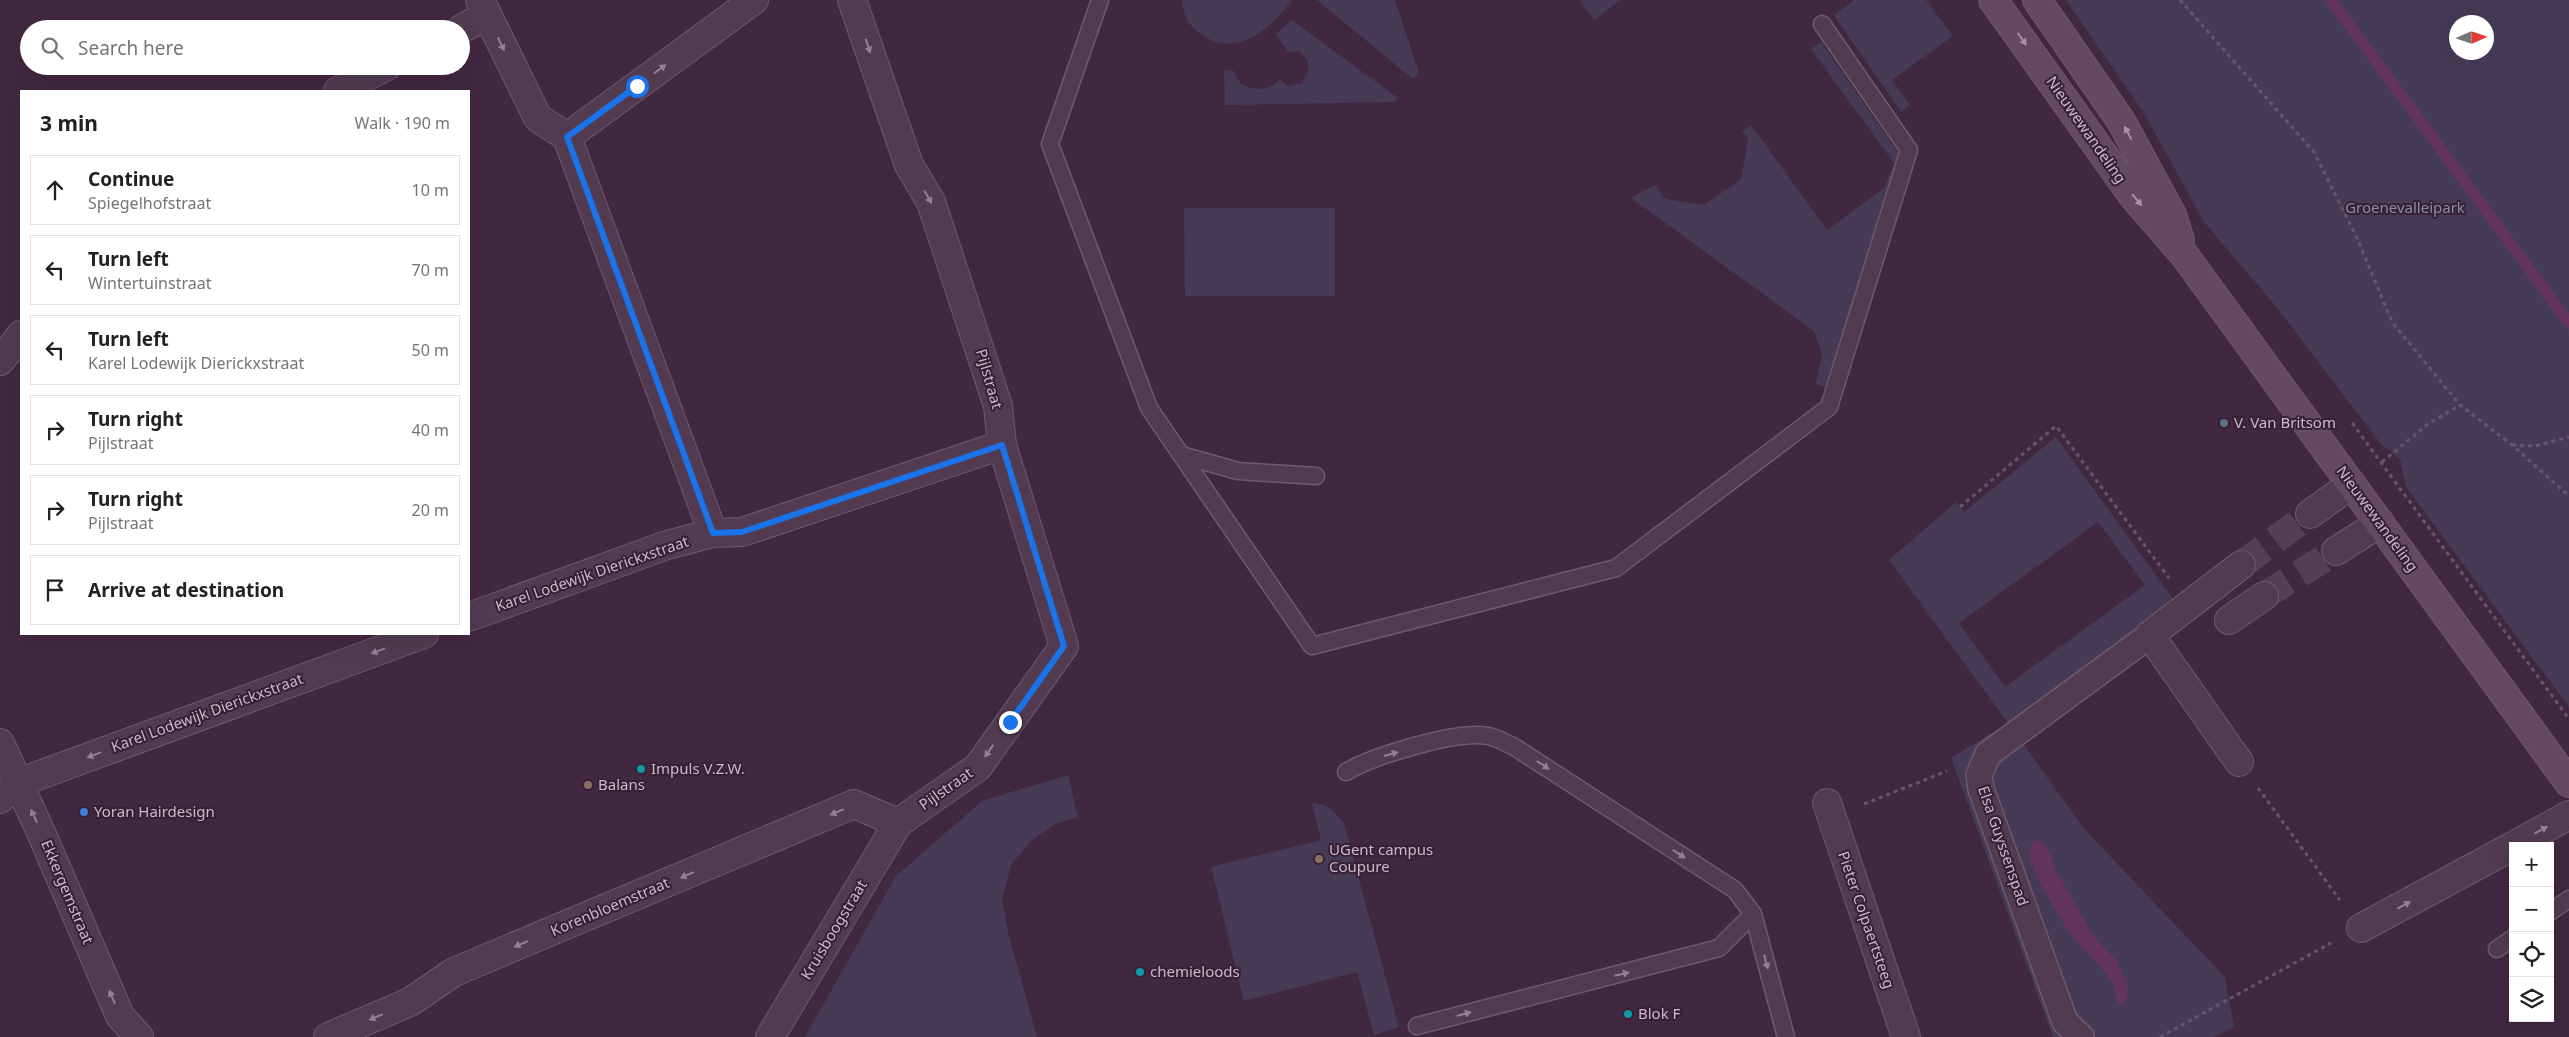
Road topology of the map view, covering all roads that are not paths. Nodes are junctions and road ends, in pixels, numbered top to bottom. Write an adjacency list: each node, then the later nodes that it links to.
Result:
1 (754, 0): 11 (street, one-way to 1)
2 (852, 0): 15 (street, Pijlstraat, one-way to 15)
3 (1100, 0): 16 (lane)
4 (1993, 0): 12 (main road, Nieuwewandeling, one-way to 12)
5 (2037, 0): 12 (main road, Nieuwewandeling, one-way to 5)
6 (484, 7): 7 (street); 11 (street, one-way to 11)
7 (470, 20)
8 (1822, 24): 16 (lane)
9 (369, 75): 10 (street)
10 (340, 90)
11 (567, 137): 21 (street)
12 (2185, 256): 18 (main road, Nieuwewandeling)
13 (20, 336): 14 (street)
14 (0, 361)
15 (1002, 445): 21 (street, Karel Lodewijk Dierickxstraat); 36 (street, Pijlstraat, one-way to 36)
16 (1181, 455): 17 (lane)
17 (1316, 476)
18 (2352, 484): 19 (street); 20 (main road, Nieuwewandeling)
19 (2310, 514)
20 (2380, 523): 22 (street); 32 (main road, Nieuwewandeling)
21 (713, 533): 25 (street, Karel Lodewijk Dierickxstraat)
22 (2336, 550)
23 (2241, 565): 28 (street, Elsa Guyssenspad)
24 (2264, 596): 26 (street)
25 (470, 617)
26 (2229, 620)
27 (421, 635): 33 (street, Karel Lodewijk Dierickxstraat, one-way to 33)
28 (2150, 635): 30 (street); 51 (street, Elsa Guyssenspad)
29 (0, 743): 33 (street, Ekkergemstraat)
30 (2239, 762)
31 (1346, 772): 41 (lane, one-way to 41)
32 (2569, 783)
33 (9, 791): 46 (street, Ekkergemstraat, one-way to 33)
34 (1829, 810): 50 (street, Pieter Colpaertsteeg)
35 (2569, 815): 37 (street, one-way to 35)
36 (898, 823): 47 (street, Korenbloemstraat, one-way to 47); 48 (street, Kruisboogstraat)
37 (2520, 842)
38 (2509, 848): 42 (street, one-way to 38)
39 (2569, 900): 40 (lane)
40 (2554, 909)
41 (1753, 914): 45 (lane, one-way to 41); 49 (lane, one-way to 49)
42 (2361, 928)
43 (2509, 941): 44 (lane)
44 (2498, 948)
45 (1417, 1026)
46 (138, 1037)
47 (328, 1037)
48 (770, 1037)
49 (1786, 1037)
50 (1906, 1037)
51 (2081, 1037)

